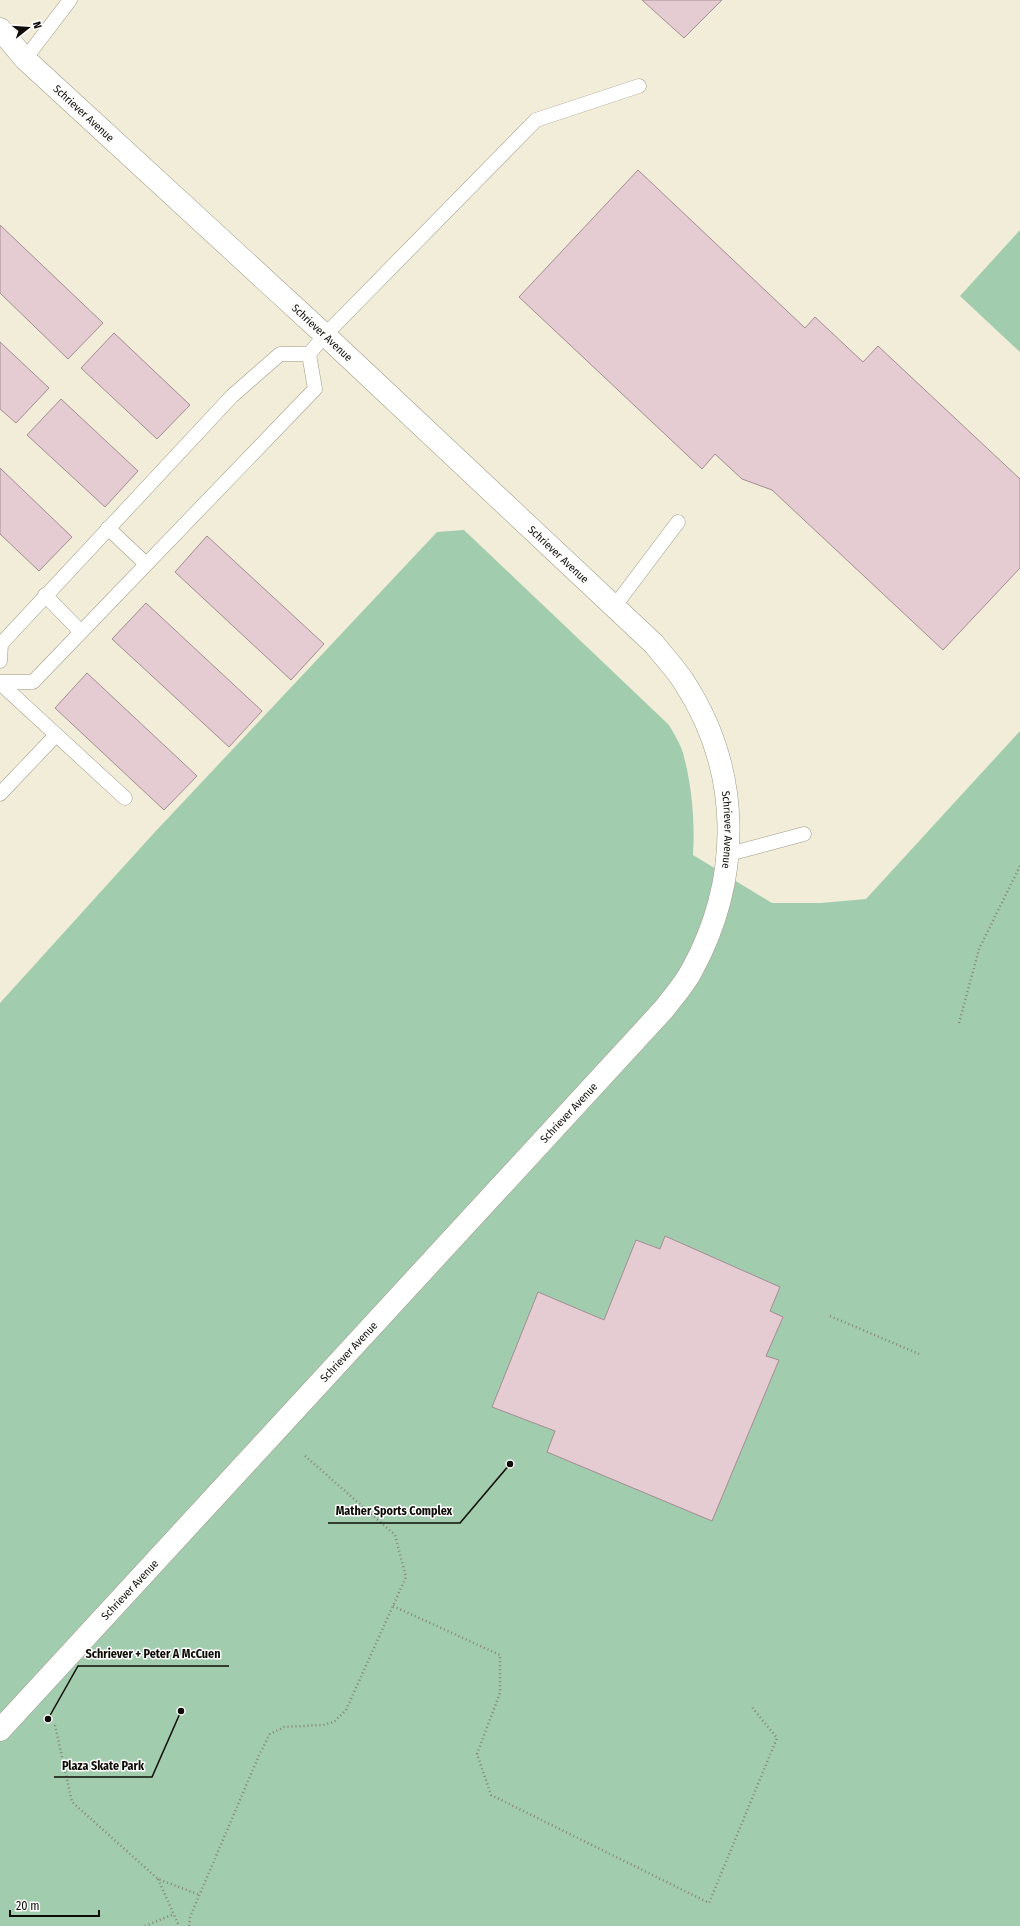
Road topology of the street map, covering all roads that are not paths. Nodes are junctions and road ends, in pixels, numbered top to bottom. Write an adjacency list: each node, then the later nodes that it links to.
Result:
1 (70, 0): 3 (lane)
2 (0, 29): 3 (street, Schriever Avenue)
3 (25, 59): 5 (street, Schriever Avenue)
4 (640, 86): 5 (lane)
5 (325, 335): 6 (lane); 11 (street, Schriever Avenue)
6 (309, 354): 8 (lane); 9 (lane)
7 (678, 522): 11 (lane)
8 (108, 528): 9 (lane); 10 (lane)
9 (146, 564): 12 (lane)
10 (46, 595): 12 (lane); 13 (lane)
11 (614, 607): 19 (street, Schriever Avenue)
12 (81, 632): 14 (lane)
13 (0, 661)
14 (0, 682): 15 (lane)
15 (56, 734): 16 (lane); 17 (lane)
16 (0, 794)
17 (125, 798)
18 (804, 834): 19 (lane)
19 (729, 854): 20 (street, Schriever Avenue)
20 (0, 1730)

